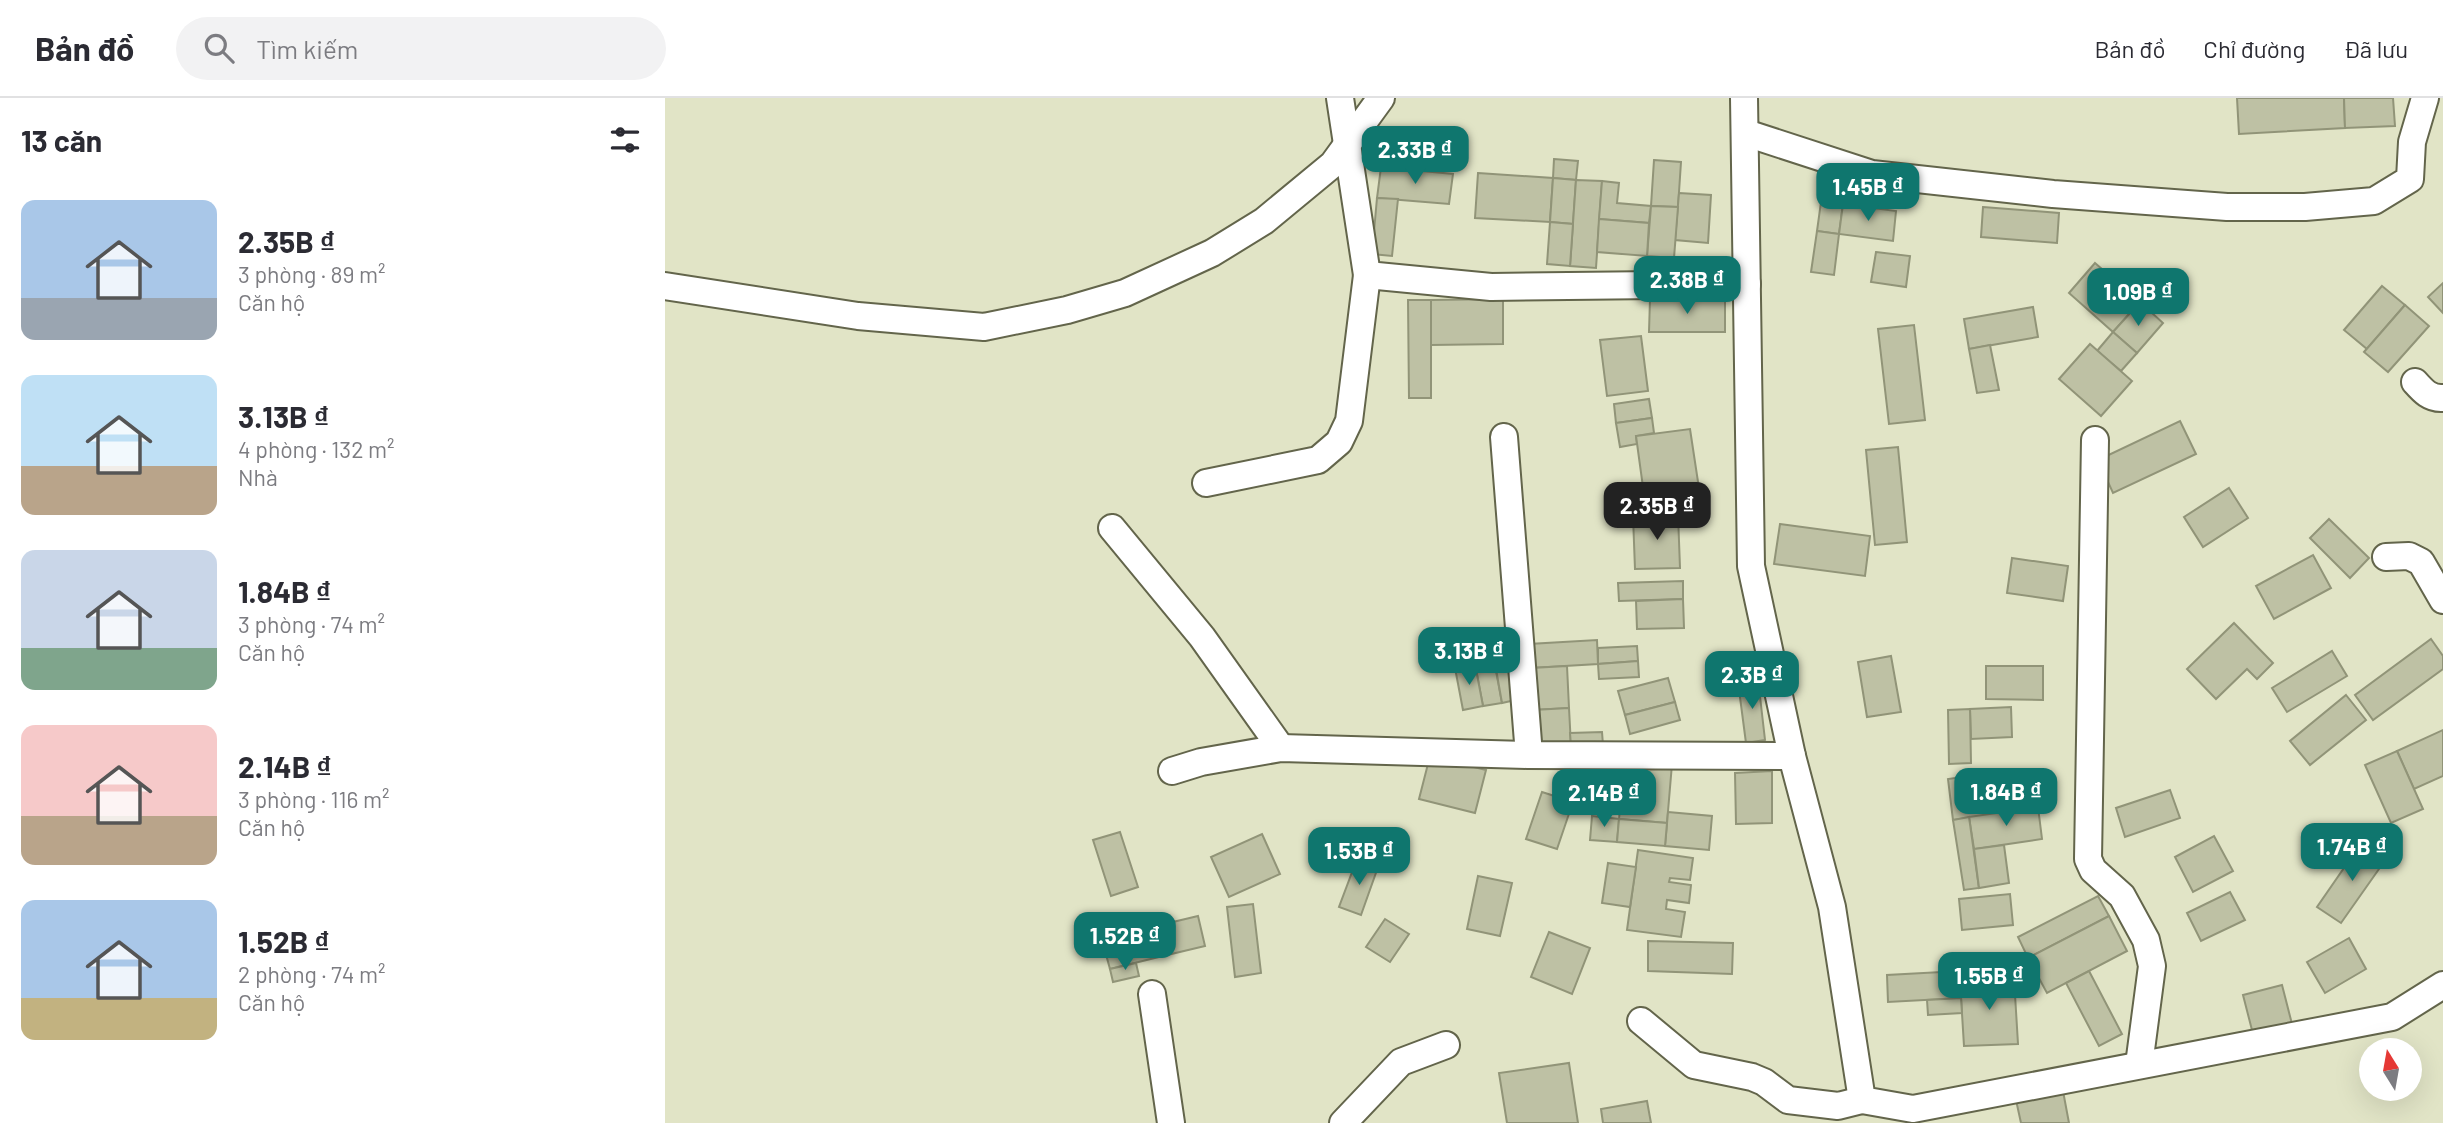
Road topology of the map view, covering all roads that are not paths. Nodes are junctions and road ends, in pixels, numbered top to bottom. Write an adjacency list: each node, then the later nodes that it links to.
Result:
1 (1341, 98): 6 (street)
2 (1381, 98): 6 (street)
3 (1745, 98): 5 (street)
4 (2425, 98): 5 (street)
5 (1745, 133): 8 (street)
6 (1348, 143): 7 (street); 9 (street)
7 (1367, 275): 8 (street); 14 (street)
8 (1747, 284): 20 (street)
9 (665, 286)
10 (2415, 382): 11 (street)
11 (2443, 398)
12 (1504, 437): 19 (street)
13 (2095, 440): 26 (street)
14 (1206, 482)
15 (1112, 528): 18 (street)
16 (2386, 557): 17 (street)
17 (2443, 600)
18 (1281, 748): 19 (street); 21 (street)
19 (1529, 755): 20 (street)
20 (1792, 756): 27 (street)
21 (1172, 771)
22 (2443, 985): 26 (street)
23 (1152, 994): 29 (street)
24 (1641, 1021): 27 (street)
25 (1446, 1045): 30 (street)
26 (2139, 1065): 28 (street)
27 (1845, 1110): 28 (street)
28 (1913, 1116)
29 (1171, 1123)
30 (1343, 1123)

